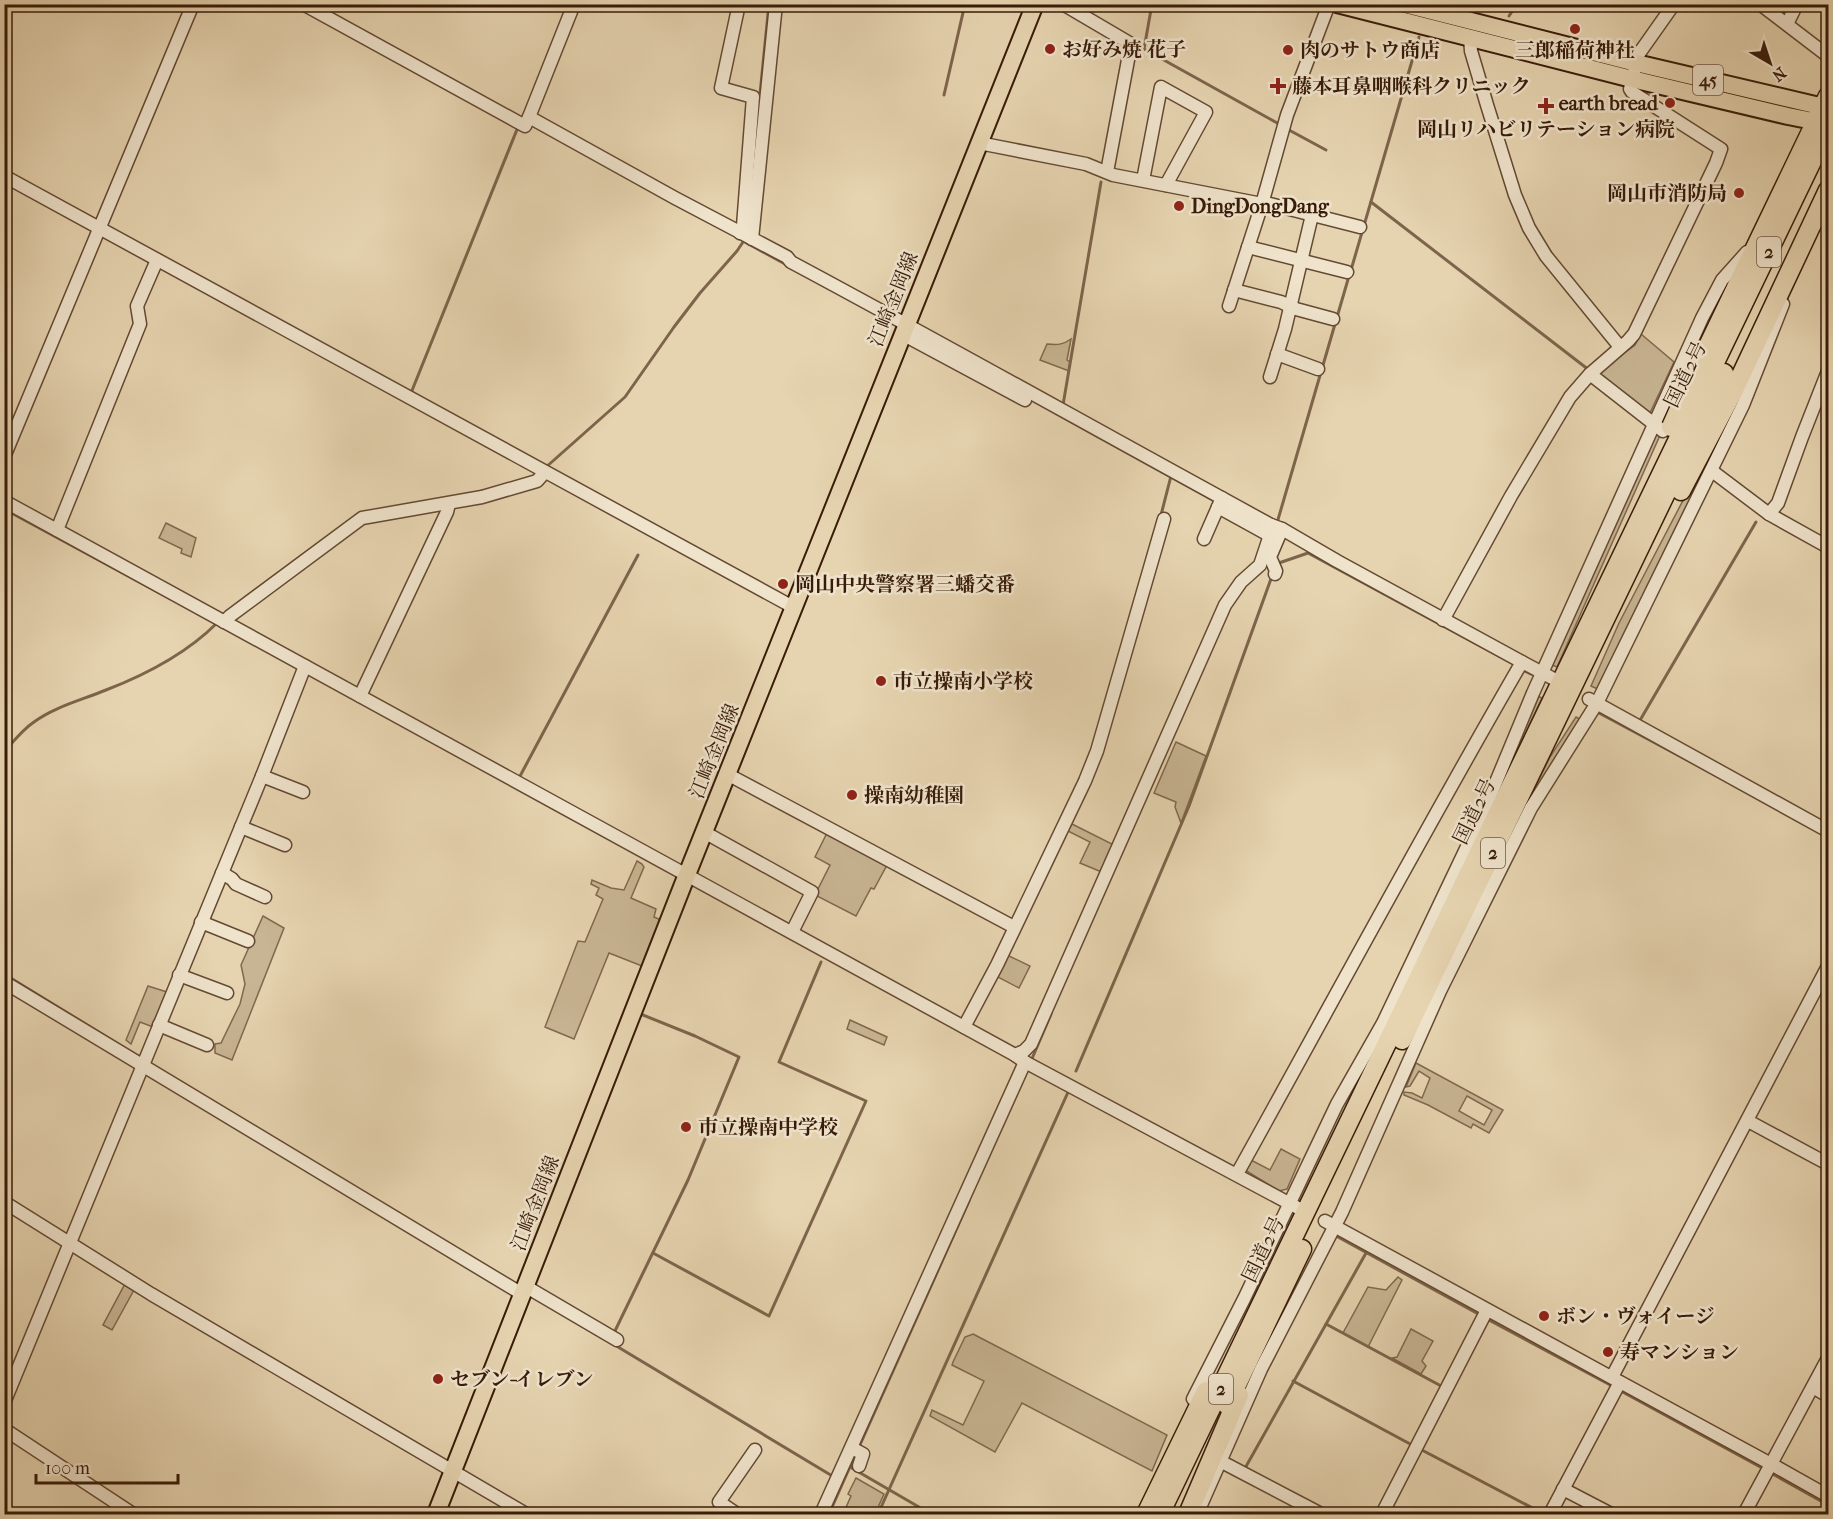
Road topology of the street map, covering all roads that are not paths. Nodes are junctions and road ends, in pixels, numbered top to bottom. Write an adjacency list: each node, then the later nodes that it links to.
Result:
1 (193, 4): 34 (street)
2 (303, 4): 21 (street)
3 (574, 4): 21 (street)
4 (739, 4): 36 (street)
5 (776, 4): 36 (street)
6 (1035, 4): 22 (main road, 江崎金岡線)
7 (1063, 4): 24 (street)
8 (1329, 4): 29 (street)
9 (1337, 4): 14 (main road, 45)
10 (1404, 4): 15 (main road, 45)
11 (1674, 4): 19 (street)
12 (1760, 4): 16 (street)
13 (1797, 4): 16 (street)
14 (1373, 9): 17 (main road, 45)
15 (1457, 11): 19 (main road, 45)
16 (1787, 24): 18 (street)
17 (1470, 37): 19 (main road, 45); 47 (street)
18 (1828, 56)
19 (1634, 71): 20 (main road, 45); 47 (street)
20 (1826, 114): 35 (highway); 53 (highway, 国道2号 / 2)
21 (524, 122): 36 (street)
22 (979, 143): 24 (street); 45 (main road, 江崎金岡線)
23 (1828, 157): 53 (highway, 国道2号 / 2)
24 (1107, 172): 26 (street)
25 (4, 176): 34 (street)
26 (1143, 180): 27 (street); 27 (street)
27 (1166, 185): 29 (street)
28 (1828, 190): 30 (highway)
29 (1262, 204): 31 (street); 37 (street)
30 (1825, 210): 32 (highway)
31 (1312, 215): 33 (street); 39 (street)
32 (1813, 225): 58 (street); 70 (highway)
33 (1360, 227)
34 (99, 228): 38 (street); 57 (street)
35 (1765, 230): 46 (highway); 54 (street)
36 (746, 237): 45 (street)
37 (1248, 247): 39 (street); 41 (street)
38 (157, 260): 59 (street); 66 (street)
39 (1300, 261): 40 (street); 43 (street)
40 (1347, 272)
41 (1234, 290): 42 (street); 43 (street)
42 (1229, 306)
43 (1289, 306): 44 (street); 48 (street)
44 (1333, 319)
45 (904, 329): 55 (street); 61 (street); 71 (main road, 江崎金岡線)
46 (1712, 338): 54 (street); 79 (highway)
47 (1620, 347): 51 (street)
48 (1277, 354): 49 (street); 52 (street)
49 (1318, 369)
50 (1828, 371): 63 (street)
51 (1590, 374): 56 (street); 73 (street)
52 (1270, 377)
53 (1714, 379): 70 (highway, 国道2号 / 2); 79 (highway, 国道2号 / 2)
54 (1664, 399): 56 (street)
55 (1025, 400)
56 (1658, 428): 76 (street)
57 (4, 457)
58 (1709, 467): 63 (street); 78 (street)
59 (543, 471): 62 (street); 71 (street)
60 (4, 501): 66 (street)
61 (1220, 503): 65 (street); 67 (street)
62 (449, 504): 72 (street); 77 (street)
63 (1768, 514): 68 (street)
64 (1164, 519): 91 (street)
65 (1273, 529): 69 (street); 73 (street); 102 (street)
66 (57, 530): 72 (street)
67 (1204, 539)
68 (1828, 547)
69 (1274, 568)
70 (1617, 598): 113 (highway, 国道2号 / 2)
71 (794, 607): 80 (main road, 江崎金岡線)
72 (221, 620): 75 (street)
73 (1443, 620): 74 (street)
74 (1520, 665): 76 (street); 105 (street)
75 (303, 669): 77 (street); 81 (street)
76 (1547, 675): 107 (street)
77 (360, 696): 88 (street)
78 (1593, 701): 84 (street); 108 (street)
79 (1544, 717): 110 (highway, 国道2号 / 2)
80 (728, 774): 85 (main road, 江崎金岡線); 91 (street)
81 (262, 776): 82 (street); 83 (street)
82 (303, 792)
83 (241, 827): 86 (street); 87 (street)
84 (1828, 830)
85 (704, 832): 88 (main road, 江崎金岡線); 92 (street)
86 (285, 844)
87 (222, 873): 89 (street); 90 (street)
88 (687, 874): 92 (street); 111 (main road, 江崎金岡線)
89 (265, 897)
90 (201, 922): 93 (street); 95 (street)
91 (1014, 927): 99 (street)
92 (792, 932): 99 (street)
93 (248, 941)
94 (1828, 966): 103 (street)
95 (179, 975): 97 (street); 98 (street)
96 (4, 982): 101 (street)
97 (227, 993)
98 (159, 1025): 100 (street); 101 (street)
99 (964, 1027): 102 (street)
100 (207, 1045)
101 (144, 1061): 109 (street); 111 (street)
102 (1023, 1062): 105 (street); 122 (street)
103 (1748, 1121): 104 (street); 116 (street)
104 (1828, 1164)
105 (1238, 1174): 107 (street)
106 (4, 1202): 109 (street)
107 (1294, 1205): 134 (street)
108 (1329, 1223): 112 (street); 123 (street)
109 (70, 1244): 119 (street); 126 (street)
110 (1281, 1263): 135 (highway); 136 (highway, 国道2号 / 2)
111 (523, 1290): 114 (street); 126 (main road, 江崎金岡線)
112 (1485, 1315): 116 (street); 141 (street)
113 (1266, 1324): 137 (highway, 国道2号 / 2); 138 (highway)
114 (616, 1340)
115 (1828, 1358): 117 (street)
116 (1616, 1384): 125 (street); 127 (street)
117 (1813, 1387): 118 (street); 125 (street)
118 (1828, 1396)
119 (4, 1403)
120 (4, 1429): 130 (street)
121 (755, 1450): 129 (street)
122 (856, 1450): 124 (street); 133 (street)
123 (1220, 1461): 139 (street); 140 (street)
124 (859, 1466)
125 (1768, 1469): 128 (street); 144 (street)
126 (453, 1472): 131 (main road, 江崎金岡線); 132 (street)
127 (1563, 1489): 142 (street); 143 (street)
128 (1828, 1496)
129 (734, 1514)
130 (133, 1515)
131 (436, 1515)
132 (526, 1515)
133 (821, 1515)
134 (1141, 1515)
135 (1146, 1515)
136 (1160, 1515)
137 (1174, 1515)
138 (1188, 1515)
139 (1197, 1515)
140 (1321, 1515)
141 (1382, 1515)
142 (1550, 1515)
143 (1611, 1515)
144 (1744, 1515)

